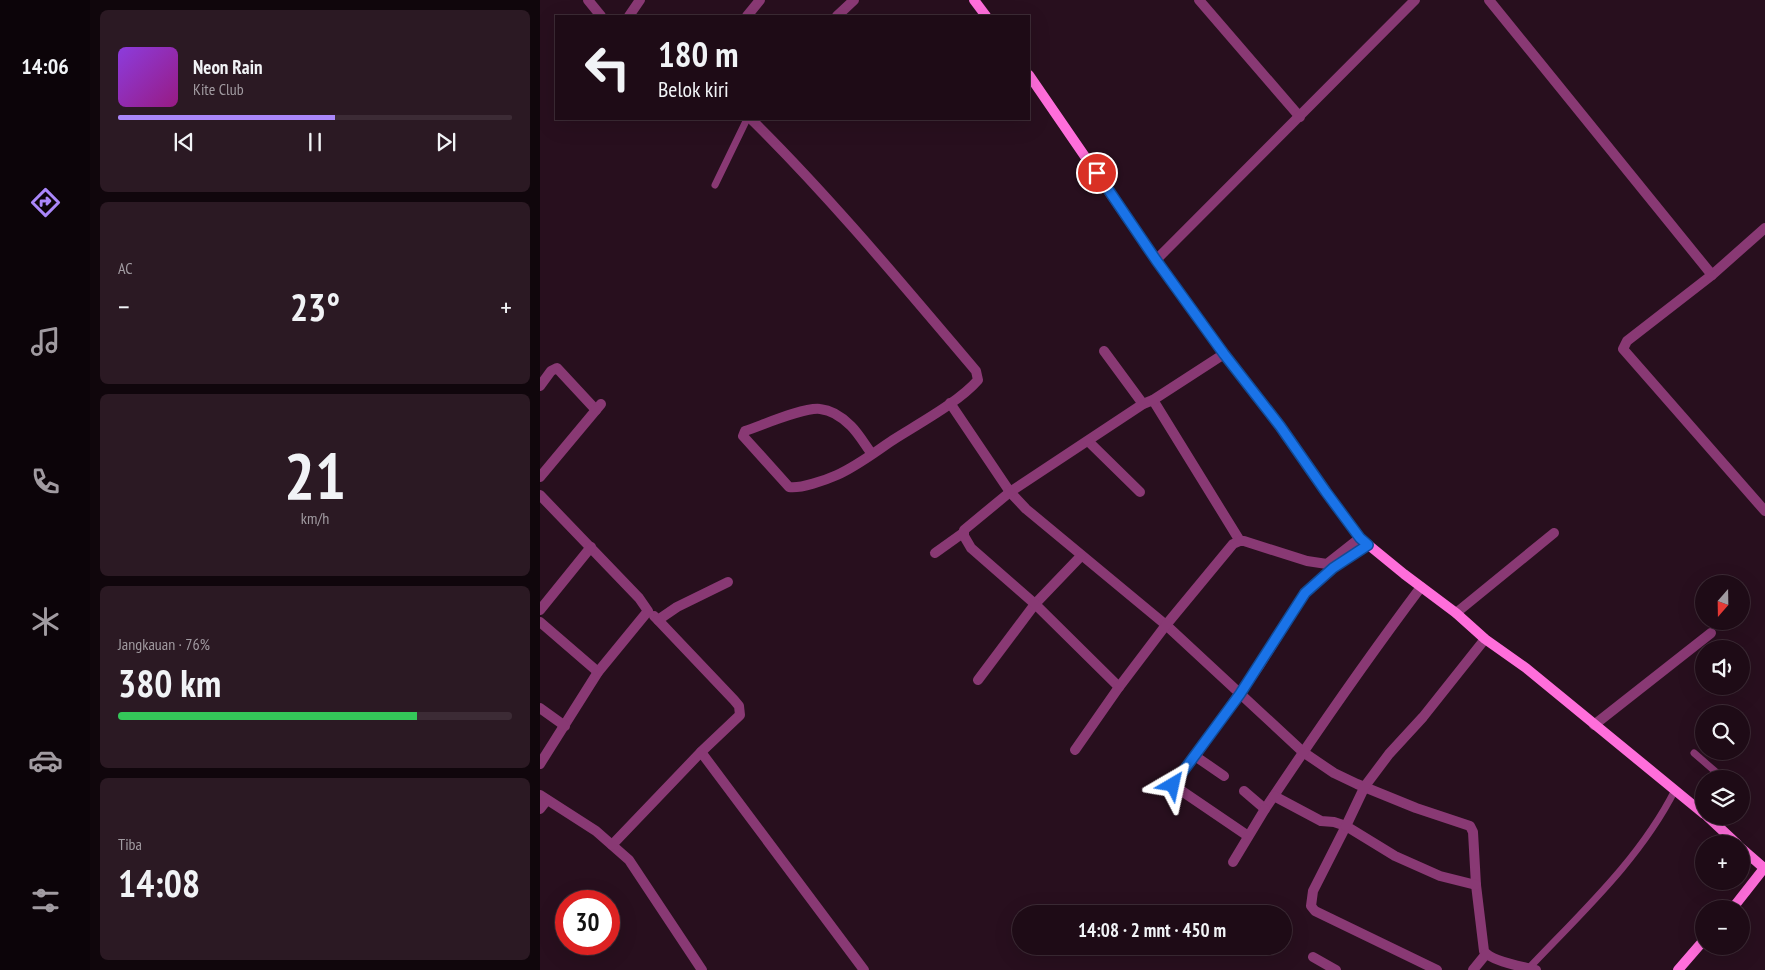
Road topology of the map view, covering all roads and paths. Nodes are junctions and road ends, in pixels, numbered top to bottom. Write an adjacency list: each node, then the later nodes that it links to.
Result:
1 (588, 0): 9 (street)
2 (640, 0): 10 (street)
3 (760, 0): 11 (street)
4 (854, 0): 12 (street)
5 (974, 0): 13 (street)
6 (1199, 0): 15 (street)
7 (1416, 0): 15 (street)
8 (1490, 0): 21 (street)
9 (600, 15)
10 (630, 15)
11 (748, 15)
12 (839, 15)
13 (985, 15)
14 (1030, 76): 20 (street)
15 (1300, 117): 20 (street)
16 (747, 120): 18 (lane)
17 (752, 120): 26 (street)
18 (715, 185)
19 (1765, 228): 21 (street)
20 (1156, 260): 23 (street)
21 (1712, 275): 33 (street)
22 (1104, 351): 25 (street)
23 (1224, 354): 25 (street); 37 (street)
24 (540, 386): 29 (street)
25 (1148, 402): 27 (street); 36 (street)
26 (950, 403): 28 (street); 30 (street)
27 (1088, 441): 30 (street); 31 (street)
28 (872, 454): 28 (street)
29 (540, 476)
30 (1010, 492): 34 (street); 40 (street)
31 (1140, 492)
32 (540, 495): 38 (street)
33 (1765, 511)
34 (963, 533): 39 (street); 43 (street)
35 (1554, 533): 46 (street)
36 (1240, 541): 37 (street); 49 (street)
37 (1364, 541): 42 (street); 55 (street)
38 (590, 547): 44 (street); 45 (street)
39 (935, 553)
40 (1081, 556): 43 (street); 49 (street)
41 (728, 582): 47 (street)
42 (1421, 587): 46 (street); 61 (street)
43 (1035, 604): 53 (street); 54 (street)
44 (540, 610)
45 (648, 611): 47 (street); 52 (street)
46 (1456, 612): 51 (street)
47 (658, 620): 60 (street)
48 (540, 622): 52 (street)
49 (1166, 625): 54 (street); 55 (street)
50 (1711, 633): 57 (street)
51 (1485, 638): 57 (street); 67 (street)
52 (598, 672): 58 (street)
53 (978, 680)
54 (1119, 687): 59 (street)
55 (1240, 694): 61 (street); 63 (street)
56 (540, 708): 58 (street)
57 (1594, 725): 68 (street)
58 (564, 726): 64 (street)
59 (1075, 750)
60 (702, 752): 78 (street); 89 (street)
61 (1303, 752): 67 (street); 70 (street)
62 (1694, 753): 65 (lane)
63 (1195, 756): 66 (street); 77 (street)
64 (540, 764)
65 (1714, 770)
66 (1224, 776)
67 (1365, 786): 75 (street); 82 (street)
68 (1675, 790): 72 (street); 87 (lane)
69 (1244, 791): 73 (street)
70 (1274, 796): 73 (street); 75 (street)
71 (542, 801): 78 (street)
72 (1695, 807)
73 (1265, 809): 77 (street)
74 (1719, 825): 76 (street)
75 (1346, 826): 82 (street); 91 (street)
76 (1728, 835)
77 (1248, 836): 80 (street)
78 (612, 845): 88 (street)
79 (1750, 856): 81 (street)
80 (1233, 862)
81 (1765, 868): 83 (street)
82 (1476, 885): 85 (street)
83 (1739, 900)
84 (1695, 950): 93 (street)
85 (1486, 954): 87 (street); 92 (street)
86 (1313, 957): 90 (street)
87 (1533, 969)
88 (702, 970)
89 (864, 970)
90 (1336, 970)
91 (1437, 970)
92 (1473, 970)
93 (1678, 970)

